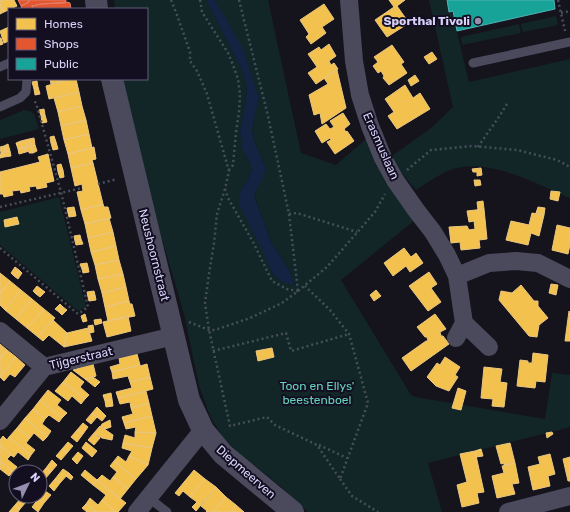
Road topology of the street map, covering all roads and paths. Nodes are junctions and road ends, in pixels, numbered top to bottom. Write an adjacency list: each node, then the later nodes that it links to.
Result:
1 (171, 0): 16 (path)
2 (200, 0): 16 (path)
3 (239, 0): 21 (path)
4 (349, 0): 24 (street, Erasmuslaan)
5 (558, 0): 7 (path)
6 (570, 11): 7 (path)
7 (561, 13): 8 (path)
8 (569, 43): 9 (lane)
9 (473, 64)
10 (27, 80): 12 (lane)
11 (112, 80): 28 (street, Neushoornstraat)
12 (26, 92): 14 (lane); 19 (path)
13 (508, 102): 15 (path)
14 (0, 107)
15 (478, 147)
16 (229, 171): 18 (path)
17 (82, 188): 19 (path)
18 (225, 189): 27 (path); 29 (path)
19 (61, 192): 20 (path); 23 (path)
20 (0, 207)
21 (289, 214): 22 (path); 27 (path)
22 (357, 232)
23 (0, 248)
24 (457, 276): 25 (street); 32 (street, Erasmuslaan)
25 (570, 279)
26 (305, 286): 31 (path)
27 (298, 291): 29 (path)
28 (172, 329): 29 (path); 34 (street, Tijgerstraat); 36 (street, Neushoornstraat)
29 (209, 330): 33 (path)
30 (0, 331): 34 (street, Tijgerstraat)
31 (349, 334): 33 (path); 38 (path)
32 (489, 347)
33 (213, 351): 37 (path)
34 (44, 367): 35 (street)
35 (0, 421)
36 (203, 430): 41 (street); 44 (street, Diepmeerven)
37 (317, 445): 38 (path); 39 (path)
38 (347, 458): 39 (path)
39 (340, 479): 45 (path)
40 (570, 496): 46 (street)
41 (149, 498): 42 (street); 43 (lane)
42 (137, 512)
43 (167, 512)
44 (293, 512)
45 (378, 512)
46 (508, 512)

